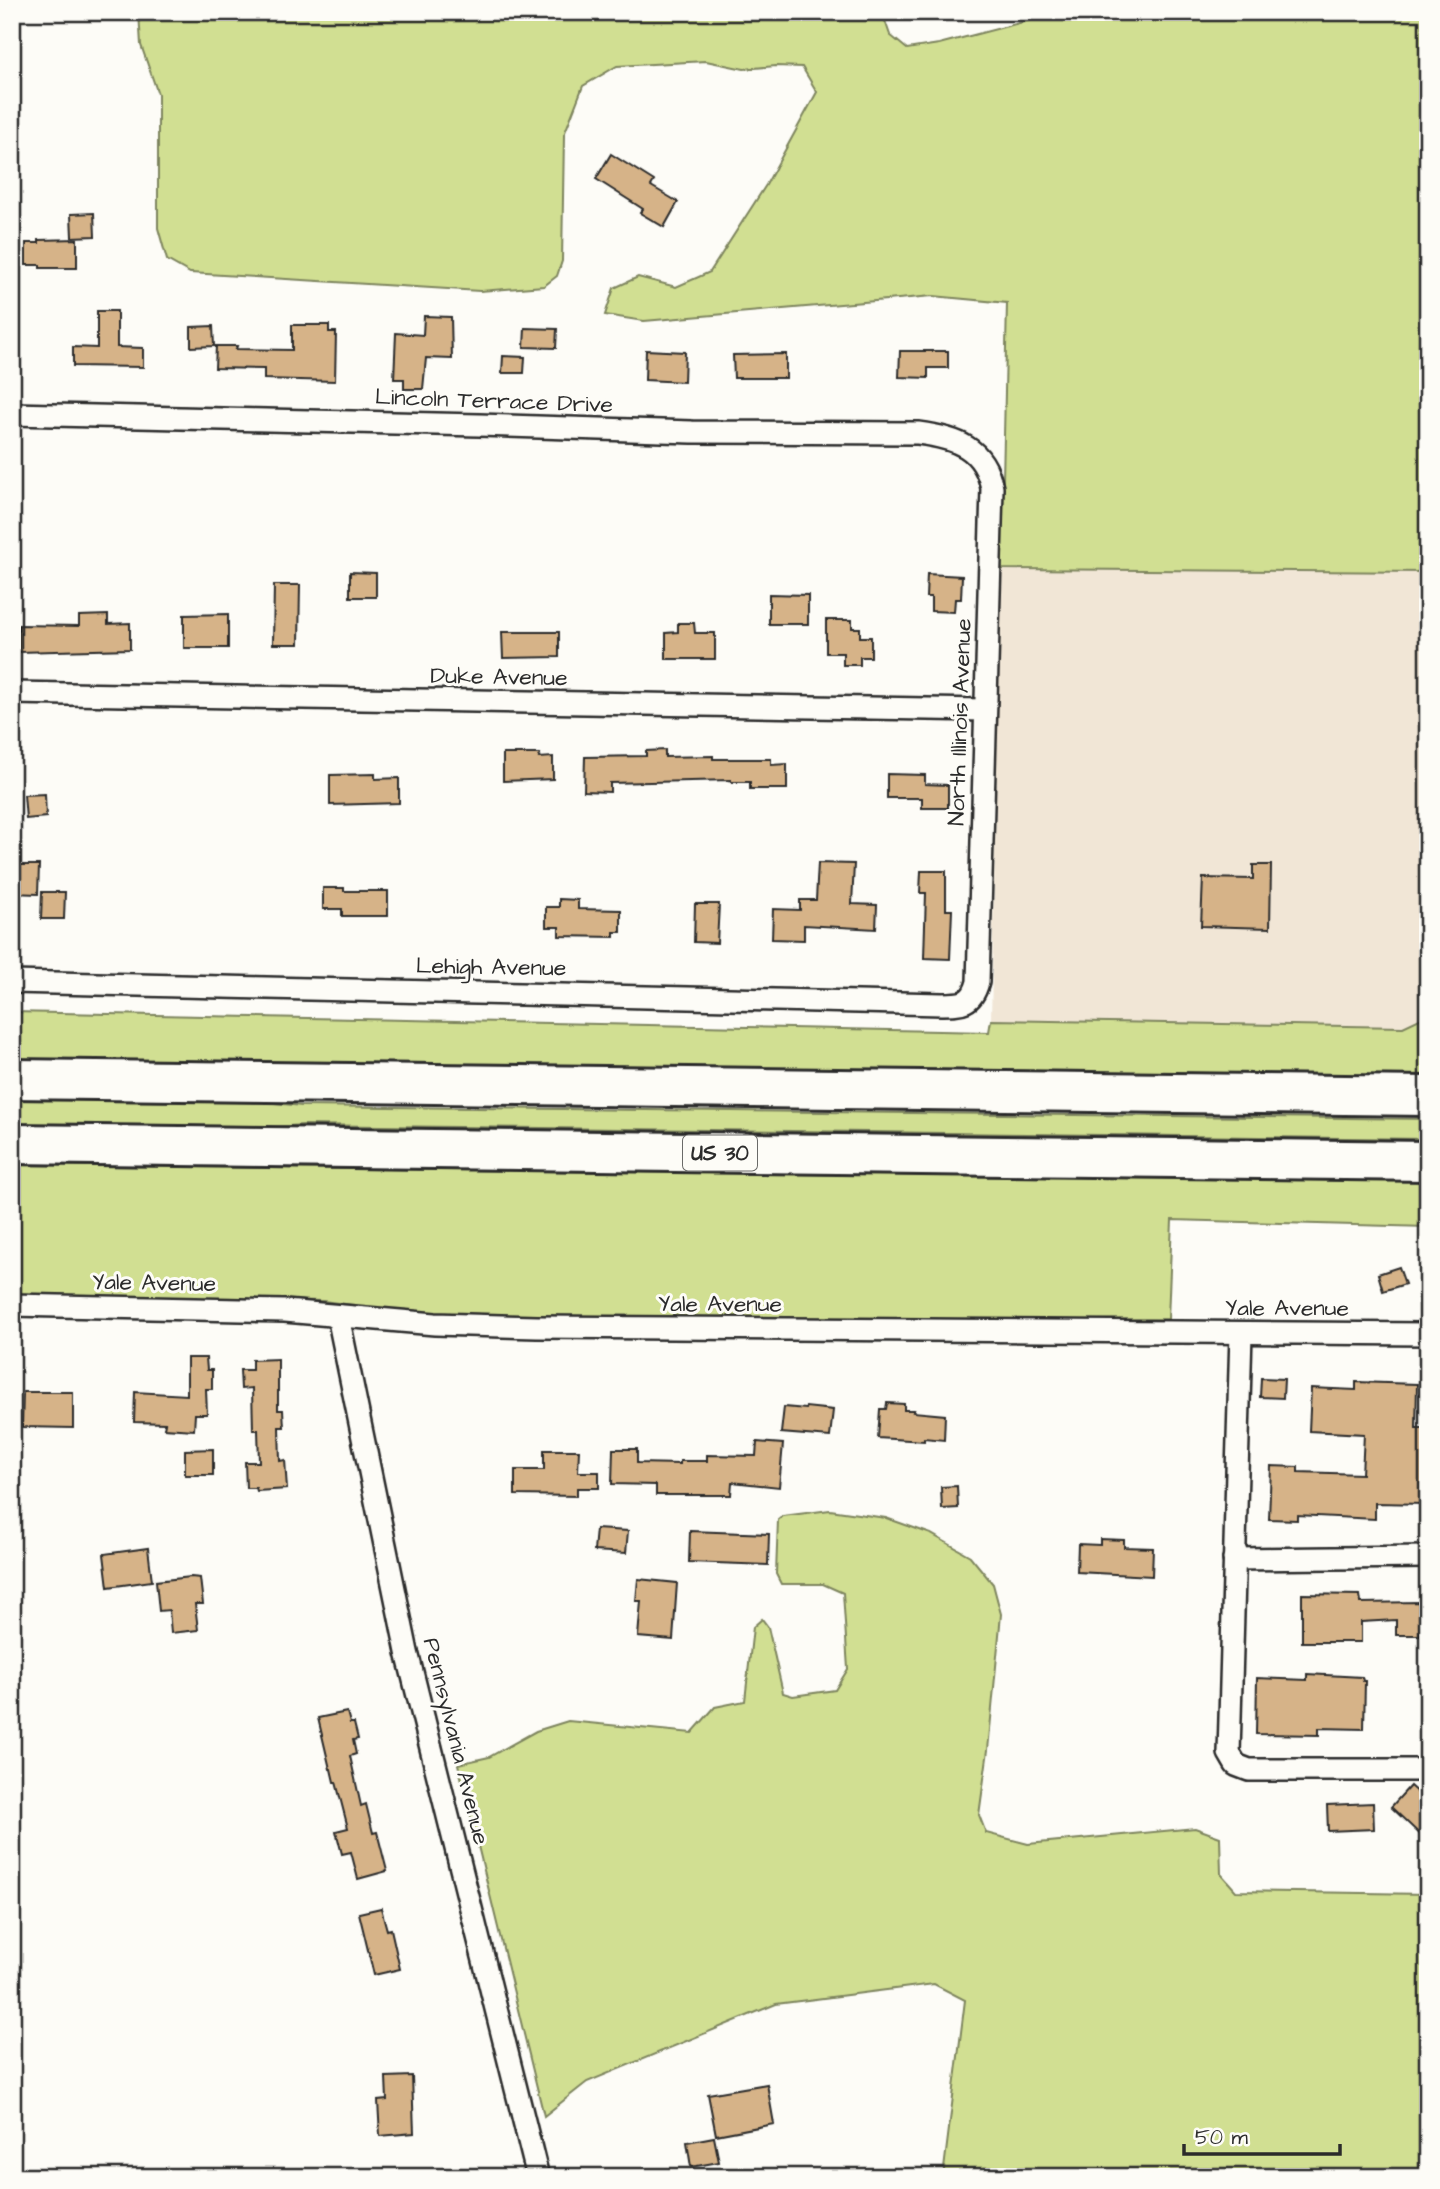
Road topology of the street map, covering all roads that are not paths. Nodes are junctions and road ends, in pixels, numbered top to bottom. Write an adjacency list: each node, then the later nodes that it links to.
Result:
1 (12, 415): 2 (street, Lincoln Terrace Drive)
2 (971, 449): 4 (street, North Illinois Avenue)
3 (12, 693): 4 (street, Duke Avenue)
4 (985, 710): 6 (street, North Illinois Avenue)
5 (12, 982): 6 (street, Lehigh Avenue)
6 (968, 1000)
7 (12, 1079): 8 (highway)
8 (1428, 1096)
9 (12, 1144): 10 (highway, US 30)
10 (1428, 1161)
11 (12, 1306): 12 (street, Yale Avenue)
12 (338, 1316): 13 (street, Yale Avenue); 18 (street, Pennsylvania Avenue)
13 (1241, 1333): 14 (street, Yale Avenue); 16 (street)
14 (1428, 1334)
15 (1428, 1556): 16 (street)
16 (1234, 1559): 17 (street)
17 (1428, 1770)
18 (538, 2177)

